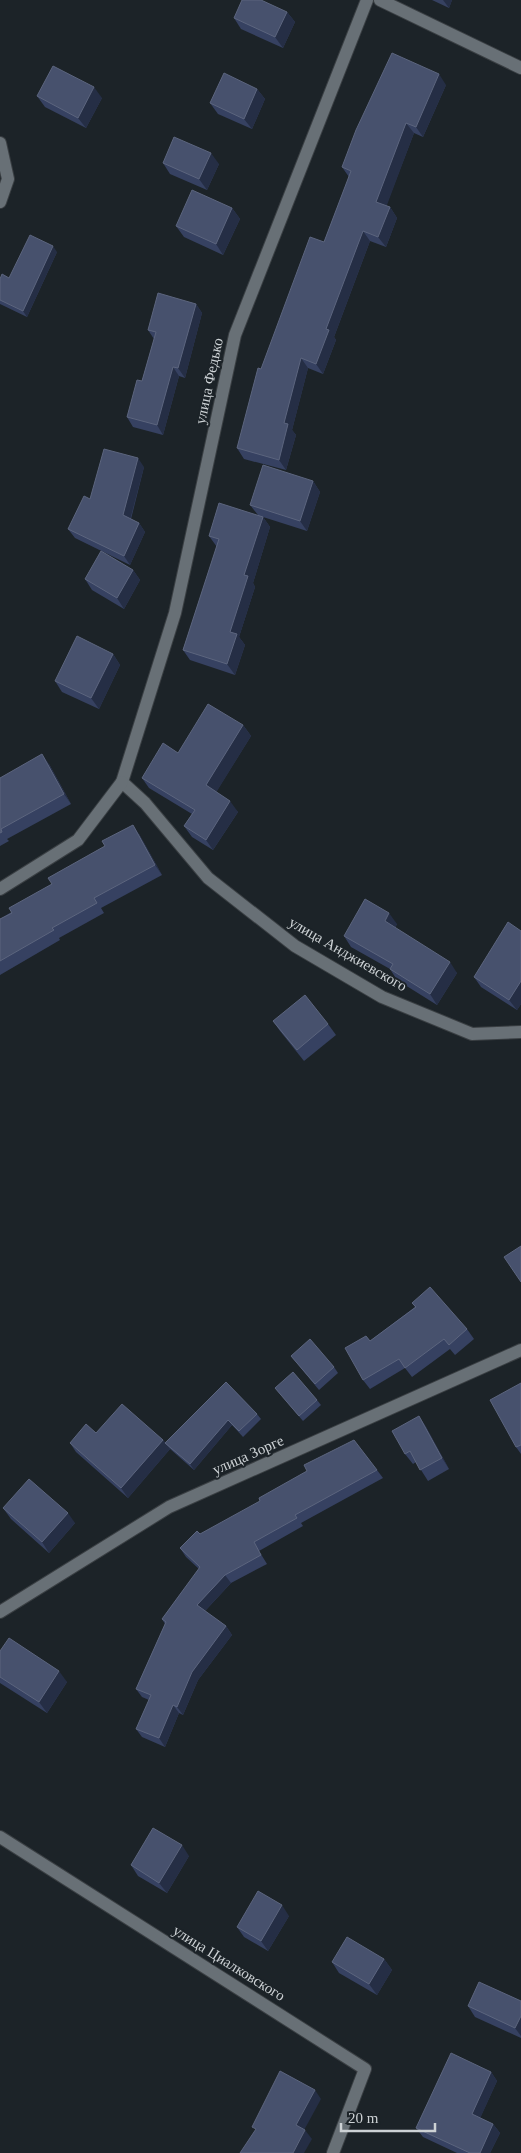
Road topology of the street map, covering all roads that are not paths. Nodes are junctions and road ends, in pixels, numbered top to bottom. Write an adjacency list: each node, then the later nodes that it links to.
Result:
1 (367, 0): 6 (street, улица Федько)
2 (380, 0): 3 (street)
3 (521, 68)
4 (0, 143): 5 (street)
5 (0, 202)
6 (122, 782): 7 (street, улица Федько); 8 (street, улица Анджиевского)
7 (0, 889)
8 (521, 1032)
9 (521, 1350): 10 (street, улица Зорге)
10 (0, 1612)
11 (0, 1837): 12 (street, улица Циалковского)
12 (333, 2153)

